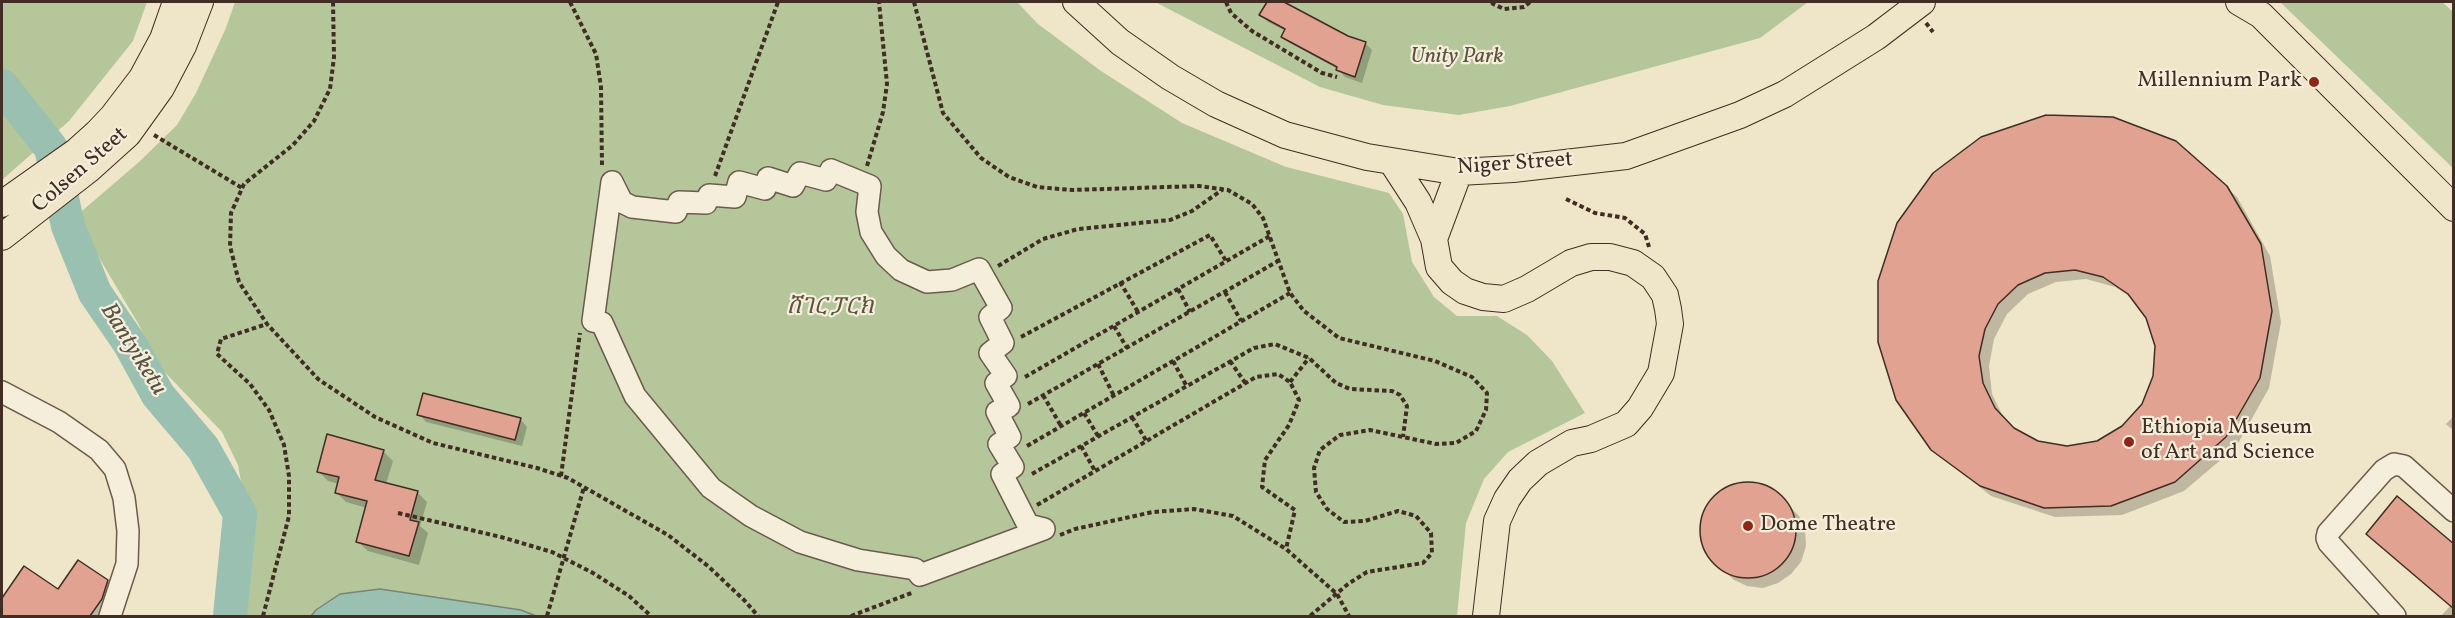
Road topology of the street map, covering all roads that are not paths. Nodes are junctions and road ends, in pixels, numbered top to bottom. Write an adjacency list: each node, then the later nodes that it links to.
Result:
1 (176, 2): 6 (main road)
2 (200, 2): 6 (main road, Colsen Steet)
3 (1076, 2): 7 (main road, Niger Street)
4 (1922, 2): 8 (main road, Niger Street)
5 (2240, 2): 10 (main road)
6 (82, 160): 9 (main road); 11 (main road, Colsen Steet)
7 (1392, 162): 8 (main road, Niger Street); 12 (main road)
8 (1459, 172): 12 (main road)
9 (2, 204)
10 (2454, 208)
11 (2, 237)
12 (1434, 239): 17 (main road)
13 (2, 392): 16 (street)
14 (1008, 487): 14 (street)
15 (2454, 511): 18 (street)
16 (110, 616)
17 (1486, 616)
18 (2394, 616)

